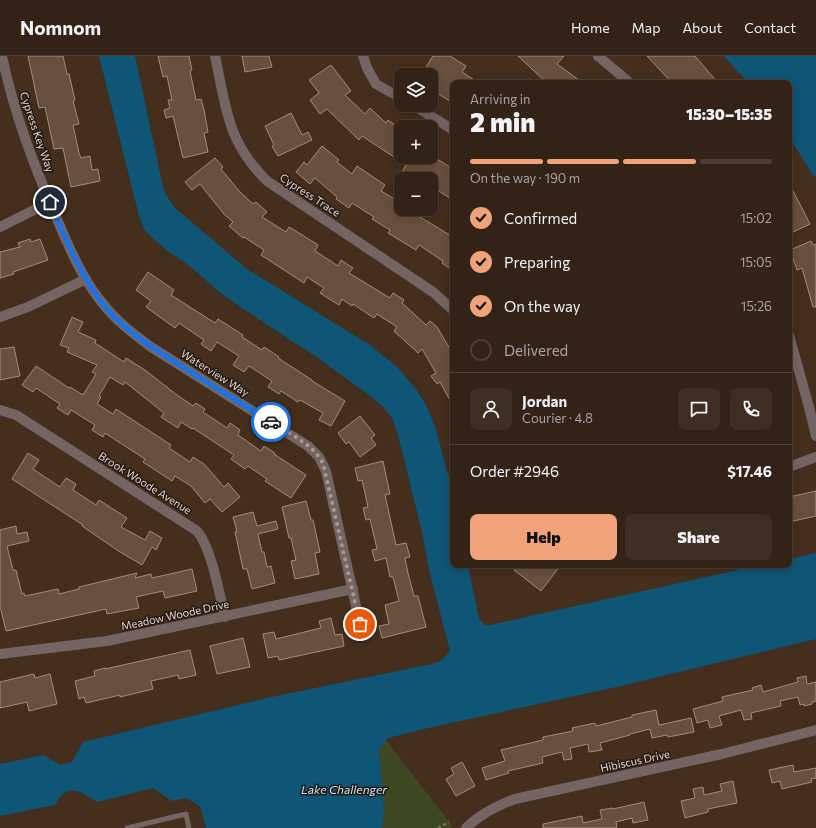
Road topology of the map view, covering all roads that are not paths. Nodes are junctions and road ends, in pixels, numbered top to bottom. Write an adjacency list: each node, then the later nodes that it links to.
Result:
1 (2, 56): 9 (street, Cypress Key Way)
2 (215, 56): 12 (street, Cypress Trace)
3 (362, 56): 6 (street)
4 (598, 56): 5 (street)
5 (626, 80)
6 (394, 94)
7 (424, 112): 8 (street)
8 (450, 128)
9 (50, 202): 10 (street); 11 (street, Cypress Key Way)
10 (0, 227)
11 (86, 279): 13 (street); 19 (street, Waterview Way)
12 (450, 307)
13 (0, 317)
14 (792, 346): 16 (street)
15 (0, 410): 20 (street, Brook Woode Avenue)
16 (816, 436)
17 (816, 457): 18 (street)
18 (792, 466)
19 (353, 589): 20 (street, Meadow Woode Drive); 21 (street, Waterview Way)
20 (225, 617): 22 (street, Meadow Woode Drive)
21 (360, 624)
22 (0, 654)
23 (816, 730): 27 (street, Hibiscus Drive)
24 (134, 827): 25 (lane); 26 (lane)
25 (127, 828)
26 (189, 828)
27 (466, 828)

